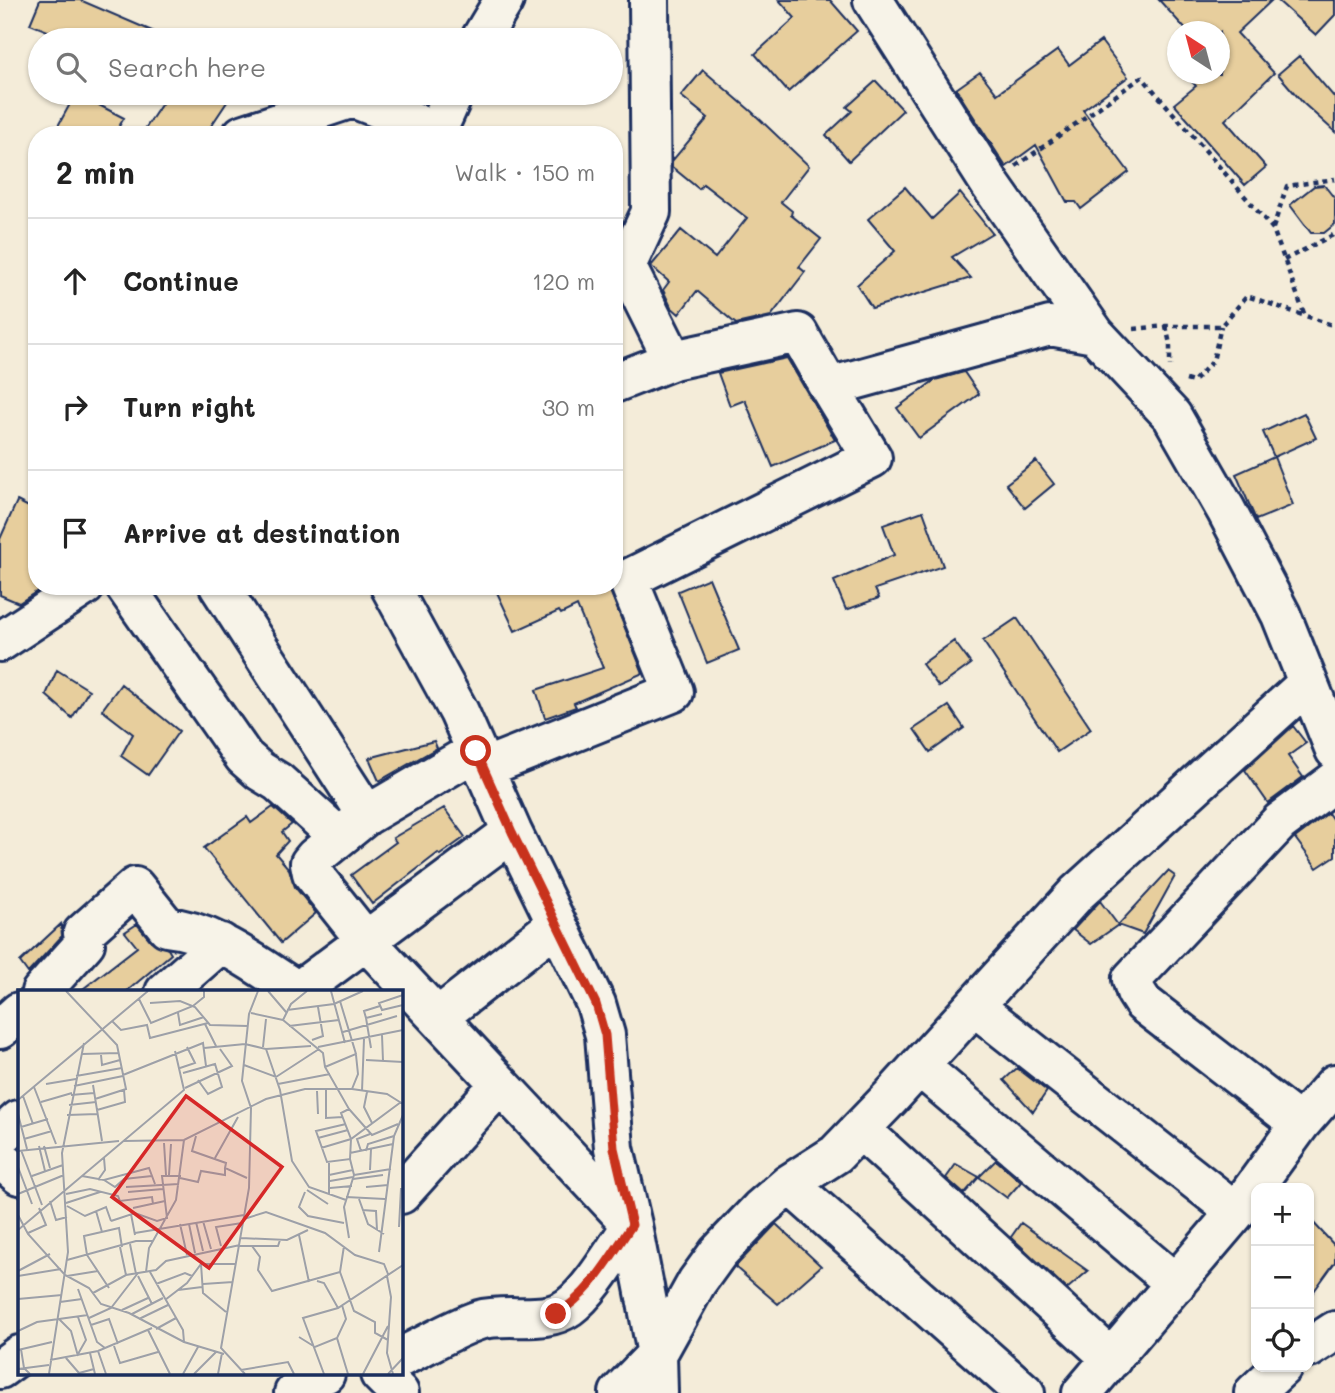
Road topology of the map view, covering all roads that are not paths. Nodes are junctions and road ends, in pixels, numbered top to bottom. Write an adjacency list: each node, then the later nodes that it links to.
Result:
1 (503, 0): 4 (street)
2 (649, 0): 12 (street)
3 (873, 0): 11 (street)
4 (487, 28)
5 (332, 105): 8 (street)
6 (370, 105): 9 (street)
7 (449, 105): 10 (street)
8 (269, 126)
9 (419, 126)
10 (439, 126)
11 (1095, 334): 14 (street); 20 (street)
12 (673, 360): 13 (street); 14 (street)
13 (623, 379)
14 (829, 387): 22 (street)
15 (71, 595): 19 (street)
16 (131, 595): 24 (street)
17 (224, 595): 24 (street)
18 (395, 595): 22 (street)
19 (0, 642)
20 (1308, 683): 21 (street); 35 (street)
21 (1332, 730)
22 (480, 760): 24 (street); 25 (street)
23 (1335, 781): 43 (street)
24 (353, 826): 27 (street)
25 (512, 832): 26 (street); 27 (street)
26 (557, 925): 37 (street); 51 (street)
27 (366, 941): 29 (street); 33 (street)
28 (221, 943): 30 (street); 31 (street); 32 (street)
29 (394, 986)
30 (43, 990)
31 (167, 990)
32 (294, 990)
33 (300, 990)
34 (402, 992): 37 (street)
35 (974, 1006): 39 (street); 50 (street)
36 (18, 1013): 38 (street)
37 (438, 1017): 40 (street)
38 (0, 1029)
39 (919, 1066): 44 (street); 52 (street)
40 (500, 1084): 48 (street); 51 (street)
41 (1335, 1084): 43 (street)
42 (18, 1121): 45 (street)
43 (1300, 1124): 50 (street)
44 (860, 1129): 49 (street); 58 (street)
45 (0, 1137)
46 (0, 1159): 47 (street)
47 (18, 1174)
48 (404, 1182)
49 (789, 1184): 55 (street); 65 (street)
50 (1236, 1212): 52 (street)
51 (632, 1225): 55 (street); 57 (street)
52 (1176, 1284): 58 (street)
53 (1335, 1331): 54 (street)
54 (1314, 1345)
55 (657, 1354): 63 (street); 64 (street)
56 (18, 1356): 59 (street)
57 (402, 1356)
58 (1112, 1359): 66 (street)
59 (0, 1370)
60 (1277, 1372): 67 (street)
61 (382, 1376): 62 (street)
62 (399, 1393)
63 (620, 1393)
64 (658, 1393)
65 (1025, 1393)
66 (1082, 1393)
67 (1254, 1393)

